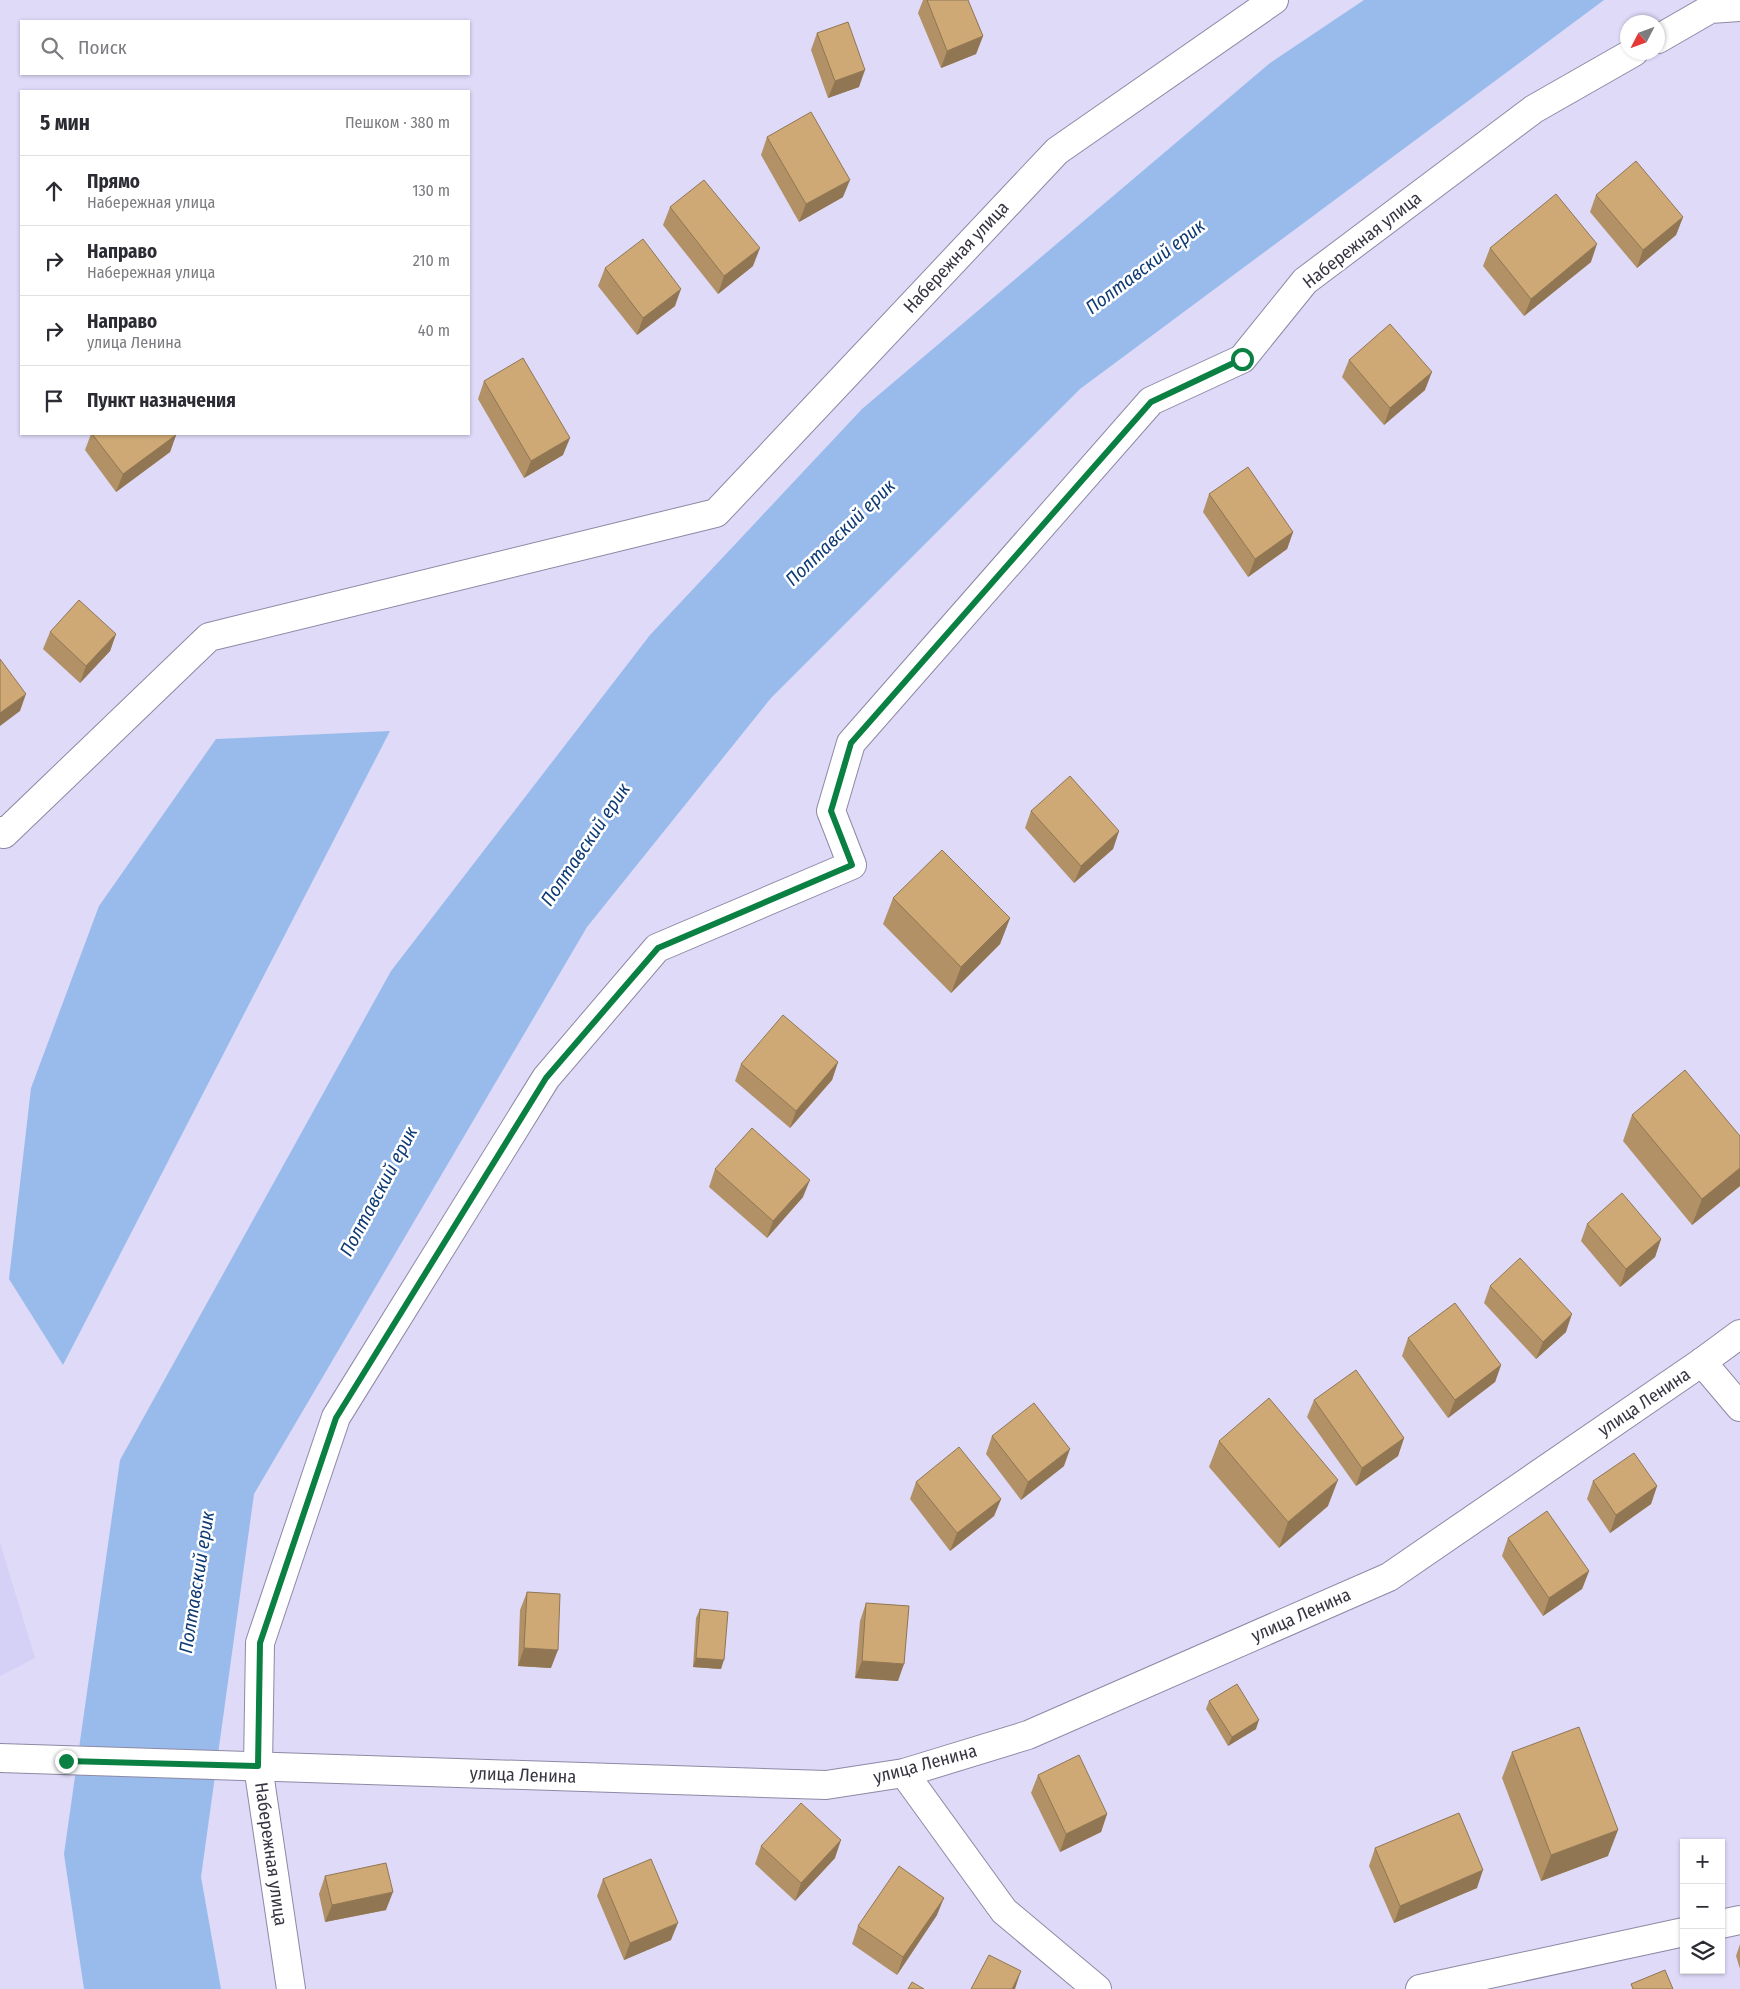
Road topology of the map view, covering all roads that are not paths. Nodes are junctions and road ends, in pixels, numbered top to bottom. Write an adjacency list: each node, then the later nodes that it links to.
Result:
1 (1274, 0): 5 (street, Набережная улица)
2 (1740, 7): 3 (street)
3 (1665, 35)
4 (1620, 60): 10 (street, Набережная улица)
5 (2, 832)
6 (1740, 1334): 7 (street, улица Ленина)
7 (1702, 1362): 8 (street); 11 (street, улица Ленина)
8 (1740, 1407)
9 (0, 1758): 10 (street, улица Ленина)
10 (258, 1766): 11 (street, улица Ленина); 15 (street, Набережная улица)
11 (904, 1773): 16 (street)
12 (1740, 1920): 13 (street)
13 (1725, 1923)
14 (1680, 1933): 17 (street)
15 (291, 1989)
16 (1097, 1989)
17 (1420, 1989)

